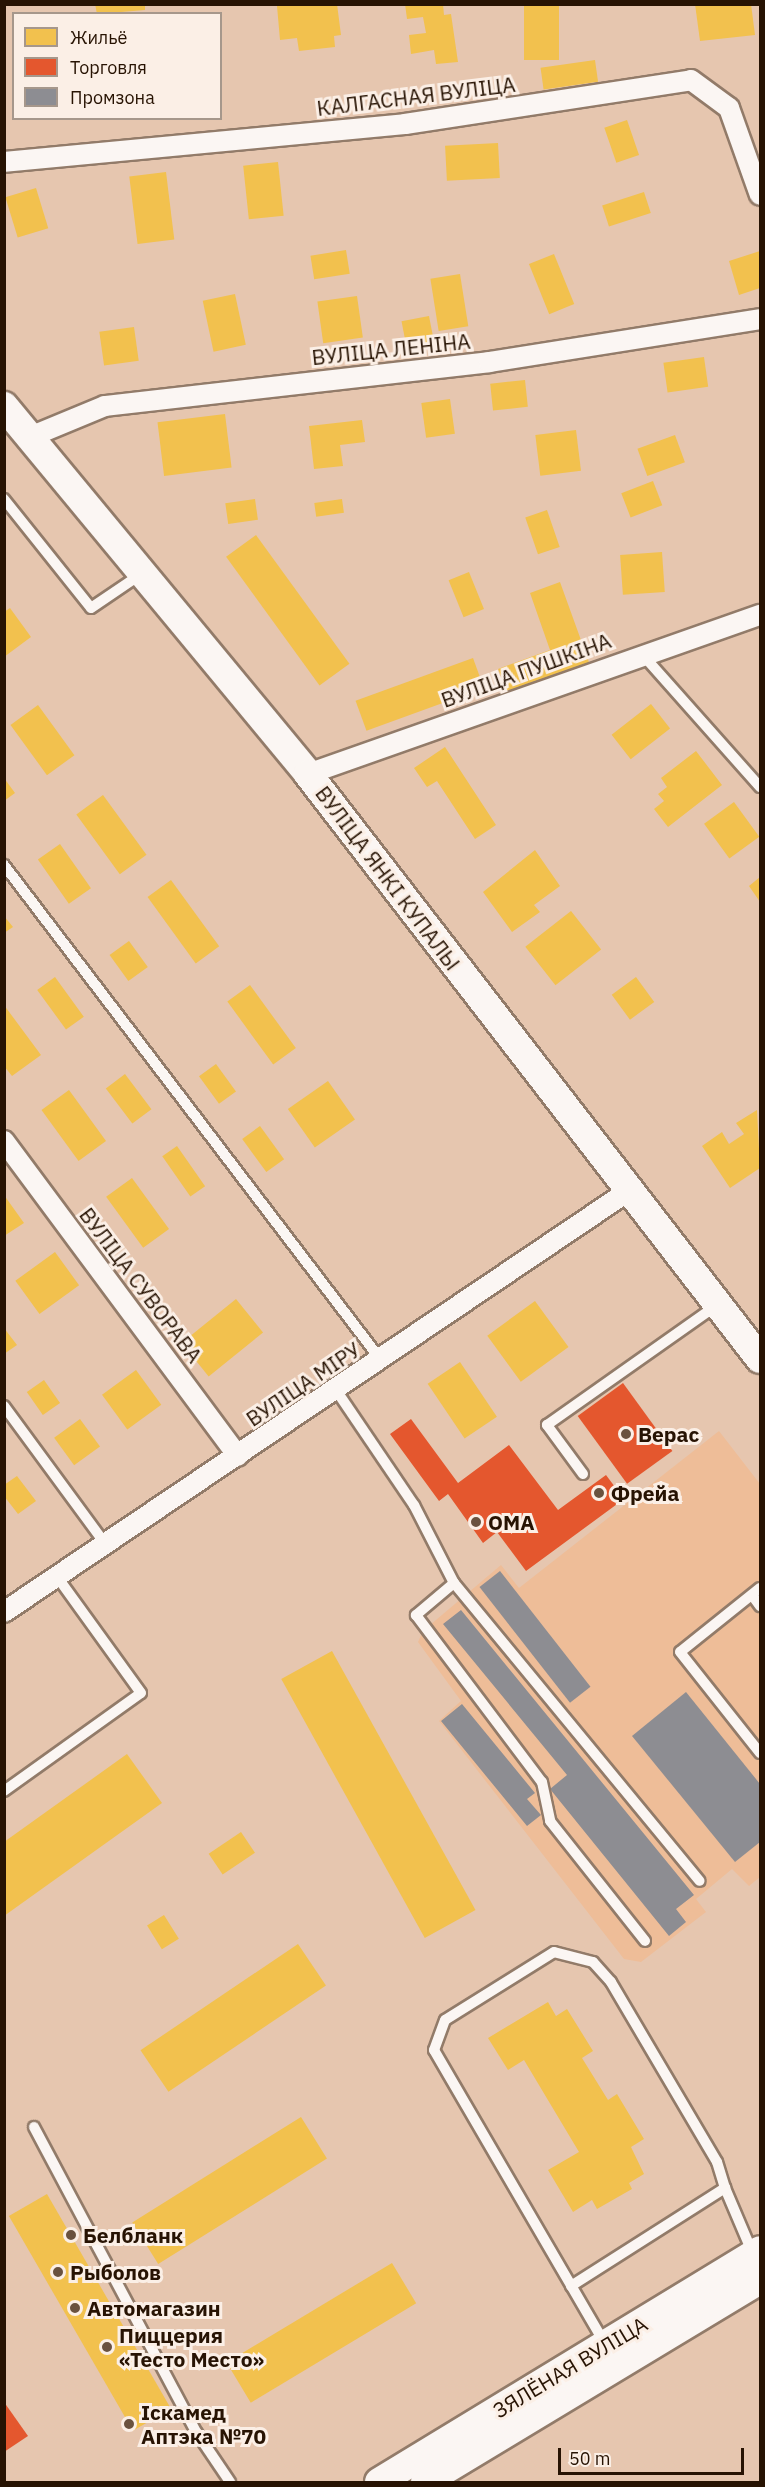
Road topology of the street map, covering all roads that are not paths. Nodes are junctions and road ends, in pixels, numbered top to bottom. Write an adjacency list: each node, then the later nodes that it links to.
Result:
1 (4, 162): 2 (street, КАЛГАСНАЯ ВУЛІЦА)
2 (760, 195)
3 (760, 319): 5 (street, ВУЛІЦА ЛЕНІНА)
4 (4, 406): 5 (street, ВУЛІЦА ЯНКІ КУПАЛЫ)
5 (30, 437): 7 (street, ВУЛІЦА ЯНКІ КУПАЛЫ)
6 (4, 499): 7 (lane)
7 (141, 574): 10 (street, ВУЛІЦА ЯНКІ КУПАЛЫ)
8 (760, 615): 9 (street, ВУЛІЦА ПУШКІНА)
9 (642, 653): 10 (street, ВУЛІЦА ПУШКІНА); 11 (lane)
10 (308, 774): 14 (street, ВУЛІЦА ЯНКІ КУПАЛЫ)
11 (760, 787)
12 (4, 864): 17 (lane)
13 (4, 1141): 20 (street, ВУЛІЦА СУВОРАВА)
14 (627, 1192): 15 (street, ВУЛІЦА ЯНКІ КУПАЛЫ); 17 (street, ВУЛІЦА МІРУ)
15 (717, 1305): 16 (street, ВУЛІЦА ЯНКІ КУПАЛЫ); 21 (lane)
16 (760, 1359)
17 (381, 1360): 18 (street, ВУЛІЦА МІРУ)
18 (336, 1390): 20 (street, ВУЛІЦА МІРУ); 24 (lane)
19 (4, 1406): 22 (lane)
20 (238, 1456): 22 (street, ВУЛІЦА МІРУ)
21 (583, 1474)
22 (106, 1545): 23 (street, ВУЛІЦА МІРУ)
23 (58, 1578): 27 (street, ВУЛІЦА МІРУ); 29 (lane)
24 (454, 1583): 30 (lane); 31 (lane)
25 (756, 1592): 26 (lane); 28 (lane)
26 (760, 1606)
27 (4, 1612)
28 (760, 1753)
29 (4, 1791)
30 (700, 1881)
31 (645, 1941)
32 (34, 2127): 37 (lane)
33 (725, 2188): 34 (lane); 35 (lane); 35 (lane)
34 (758, 2262): 36 (street, ЗЯЛЁНАЯ ВУЛІЦА); 39 (street, ЗЯЛЁНАЯ ВУЛІЦА)
35 (571, 2286): 36 (lane)
36 (606, 2347): 38 (street, ЗЯЛЁНАЯ ВУЛІЦА)
37 (230, 2482)
38 (380, 2482)
39 (425, 2482)

